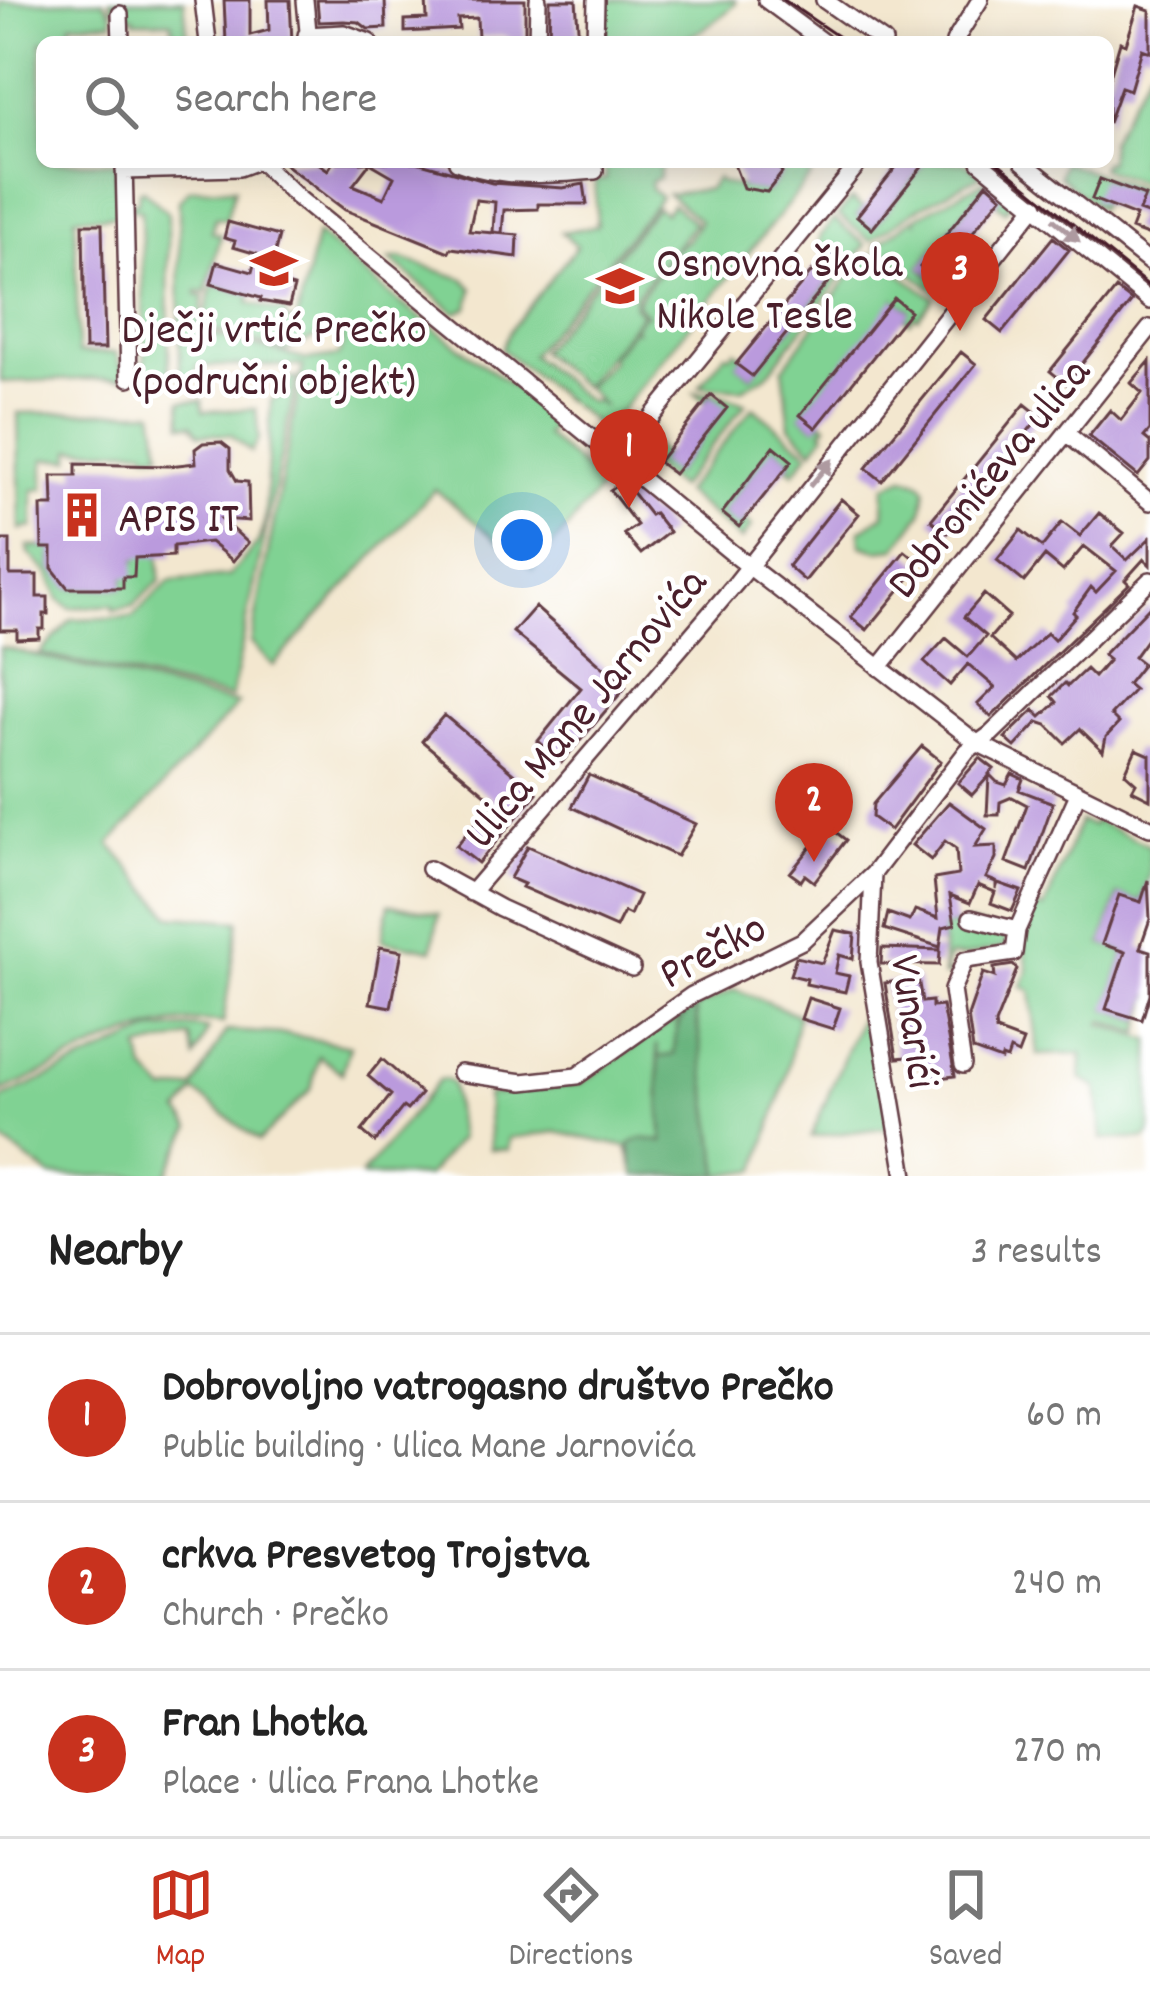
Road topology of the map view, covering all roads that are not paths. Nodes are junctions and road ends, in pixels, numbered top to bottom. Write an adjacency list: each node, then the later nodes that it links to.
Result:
1 (203, 0): 10 (street)
2 (305, 0): 11 (street)
3 (538, 0): 14 (street)
4 (596, 0): 15 (street)
5 (766, 0): 16 (street)
6 (824, 0): 17 (street)
7 (980, 0): 18 (street)
8 (120, 14): 9 (street)
9 (121, 36)
10 (207, 36)
11 (308, 36)
12 (322, 36): 13 (street)
13 (352, 36)
14 (537, 36)
15 (596, 36)
16 (815, 36)
17 (875, 36)
18 (958, 36)
19 (124, 168): 30 (street)
20 (265, 168): 32 (street, Ulica Mane Jarnovića)
21 (471, 168): 25 (street)
22 (854, 168): 32 (street)
23 (988, 168): 26 (street)
24 (1031, 168): 27 (street)
25 (541, 169)
26 (1036, 206): 28 (street, one-way to 28); 35 (street, one-way to 26)
27 (1150, 263)
28 (1150, 301)
29 (1150, 328): 31 (street, Dobronićeva ulica)
30 (129, 378)
31 (1066, 433): 34 (street); 37 (street, Dobronićeva ulica)
32 (618, 458): 35 (street, Ulica Mane Jarnovića)
33 (1150, 477): 34 (street)
34 (1144, 497)
35 (748, 565): 37 (street, Ulica Mane Jarnovića); 43 (street, Ulica Mane Jarnovića)
36 (1150, 580): 38 (street, Prečko)
37 (879, 668): 38 (street, Ulica Mane Jarnovića)
38 (977, 743): 39 (street, Ulica Mane Jarnovića); 42 (street, Prečko)
39 (1078, 794): 40 (street, Ulica Mane Jarnovića); 45 (street)
40 (1150, 828)
41 (428, 869): 43 (street, Ulica Mane Jarnovića)
42 (873, 874): 48 (street, Prečko); 49 (street, Vunarići)
43 (471, 892): 46 (street, Ulica Mane Jarnovića)
44 (971, 918): 45 (street)
45 (1017, 930): 47 (street)
46 (632, 968)
47 (963, 1066)
48 (460, 1073)
49 (905, 1176)

